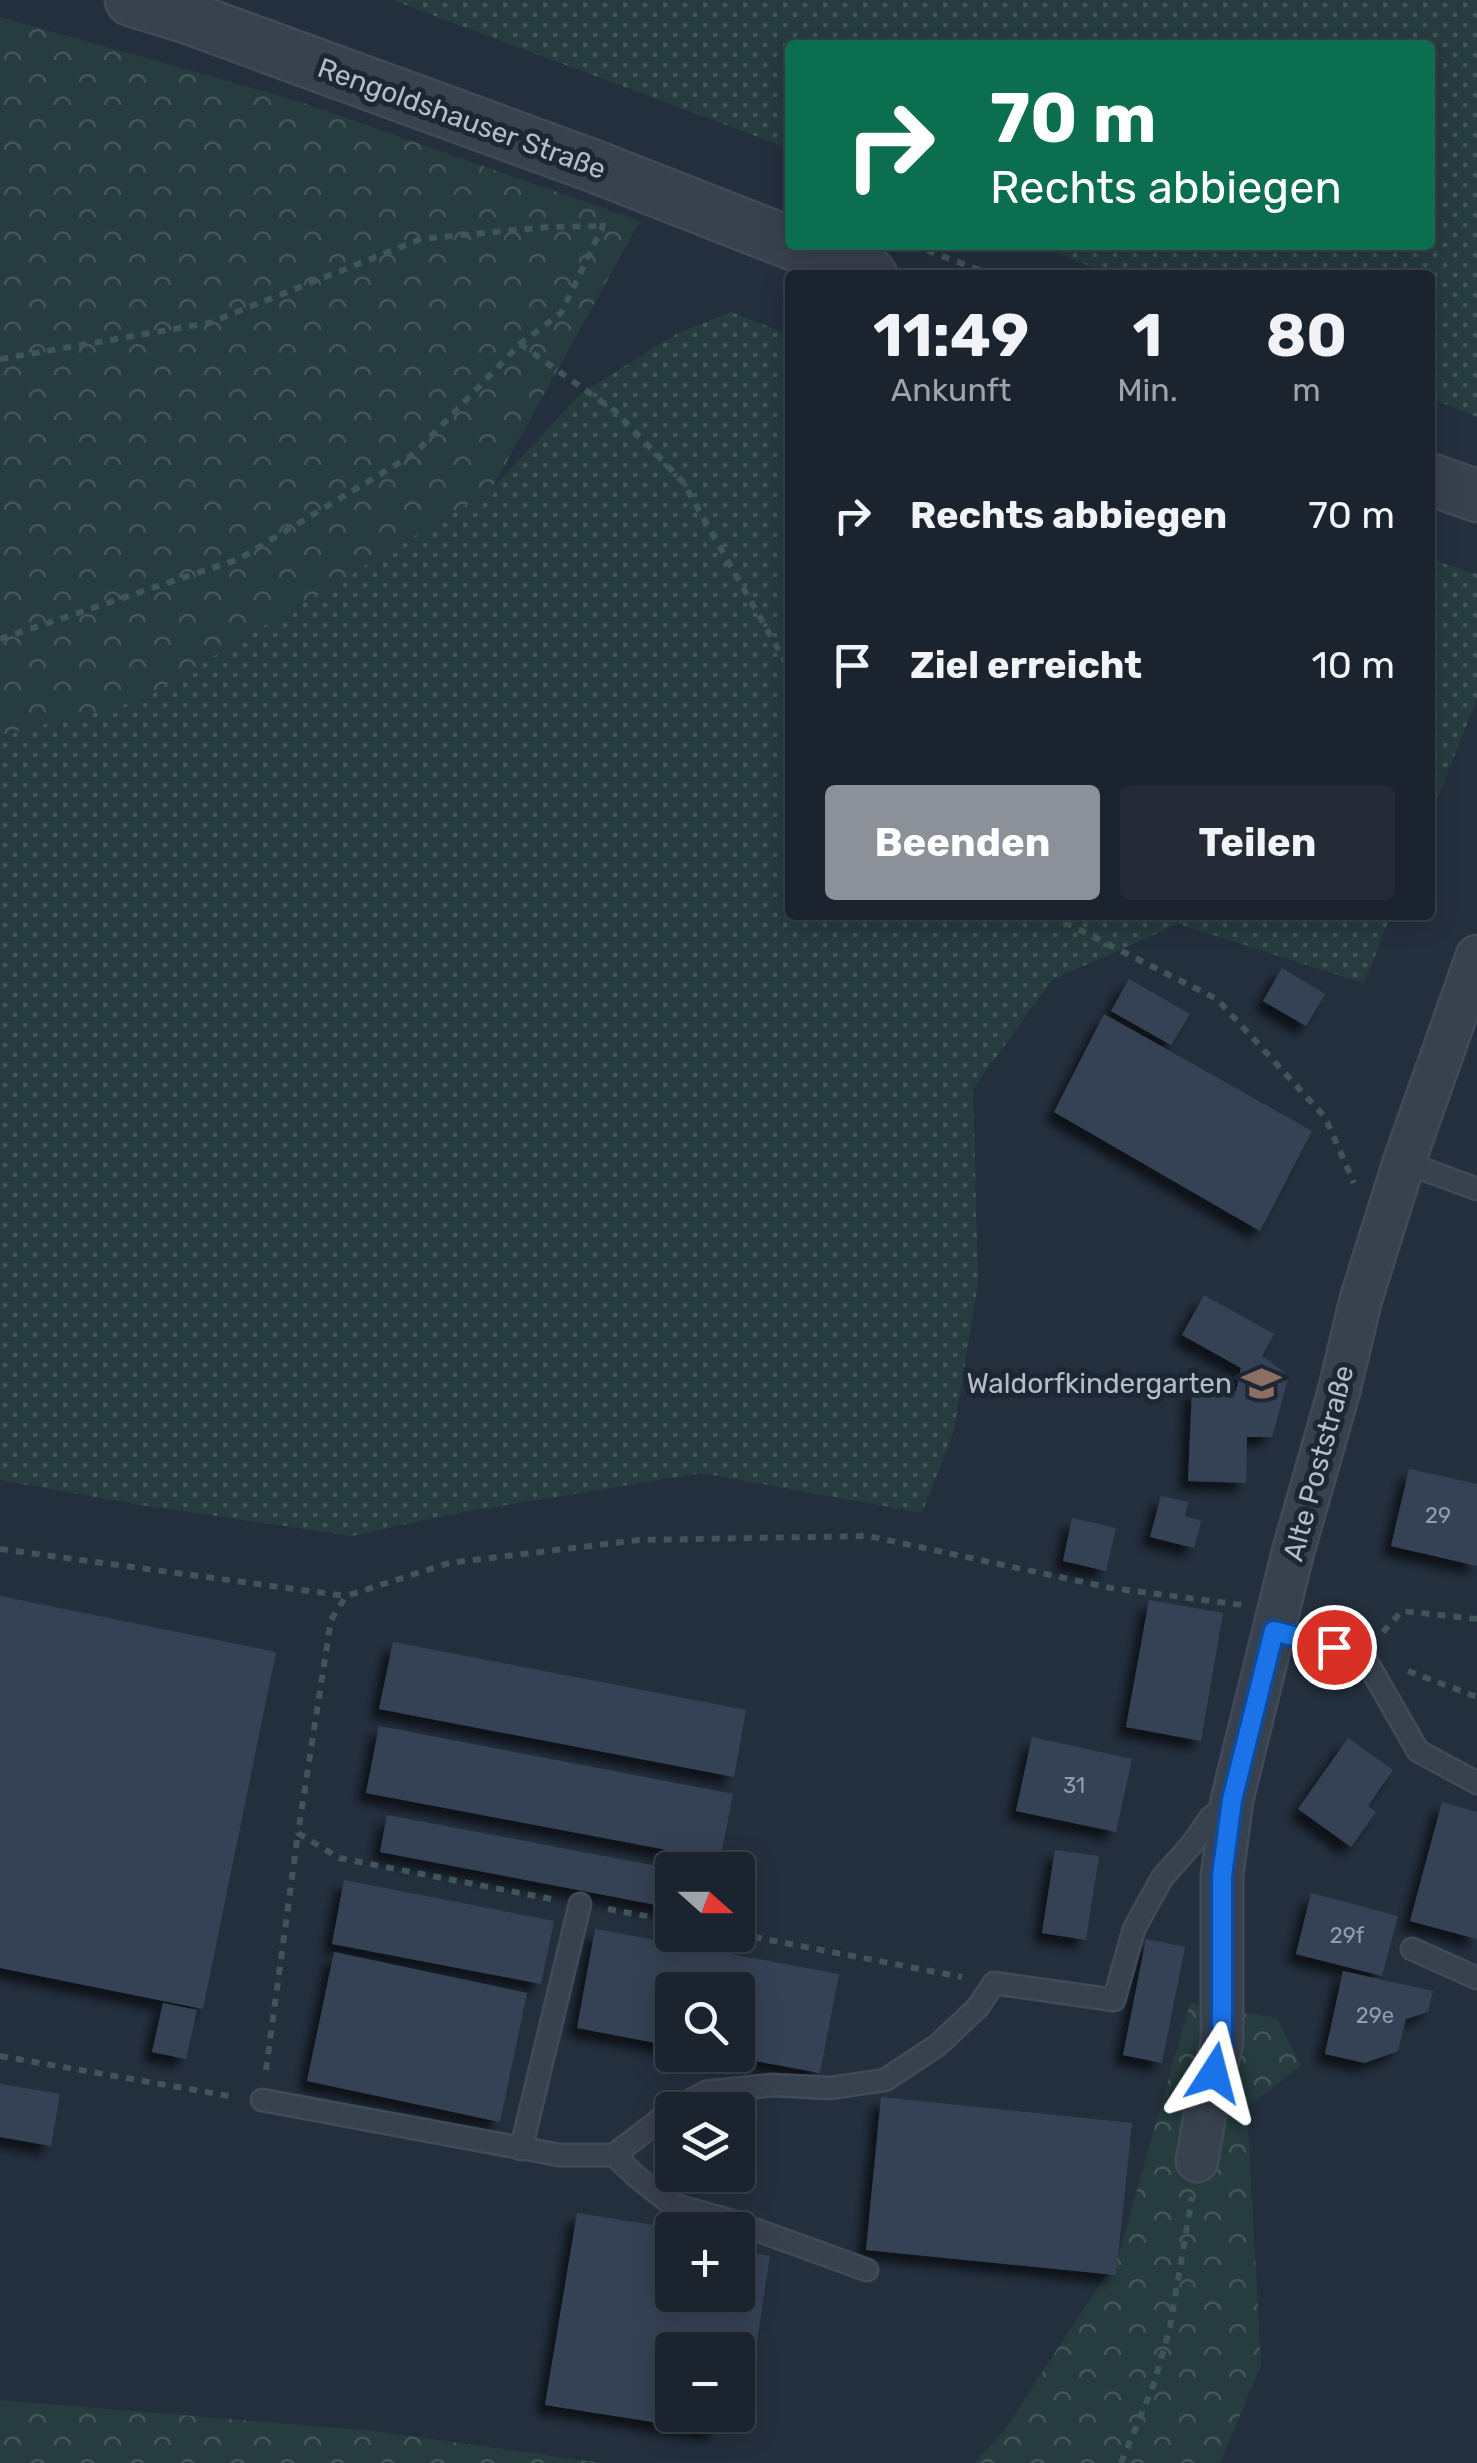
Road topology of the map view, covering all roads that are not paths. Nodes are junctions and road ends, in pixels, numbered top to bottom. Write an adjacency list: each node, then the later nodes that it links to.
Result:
1 (131, 0): 2 (street, Rengoldshauser Straße)
2 (785, 241)
3 (807, 250): 4 (street, Rengoldshauser Straße)
4 (858, 270)
5 (1435, 481): 6 (street)
6 (1477, 496)
7 (1477, 956): 8 (street, Alte Poststraße)
8 (1404, 1162): 9 (lane); 10 (street, Alte Poststraße)
9 (1477, 1189)
10 (1274, 1631): 11 (lane); 12 (street, Alte Poststraße)
11 (1477, 1784)
12 (1232, 1800): 16 (lane); 21 (street, Alte Poststraße)
13 (580, 1904): 19 (lane)
14 (1412, 1949): 15 (lane)
15 (1477, 1978)
16 (706, 2092)
17 (262, 2100): 19 (lane)
18 (655, 2124): 20 (lane)
19 (520, 2149): 20 (lane)
20 (614, 2155): 22 (lane)
21 (1197, 2161)
22 (867, 2270)

